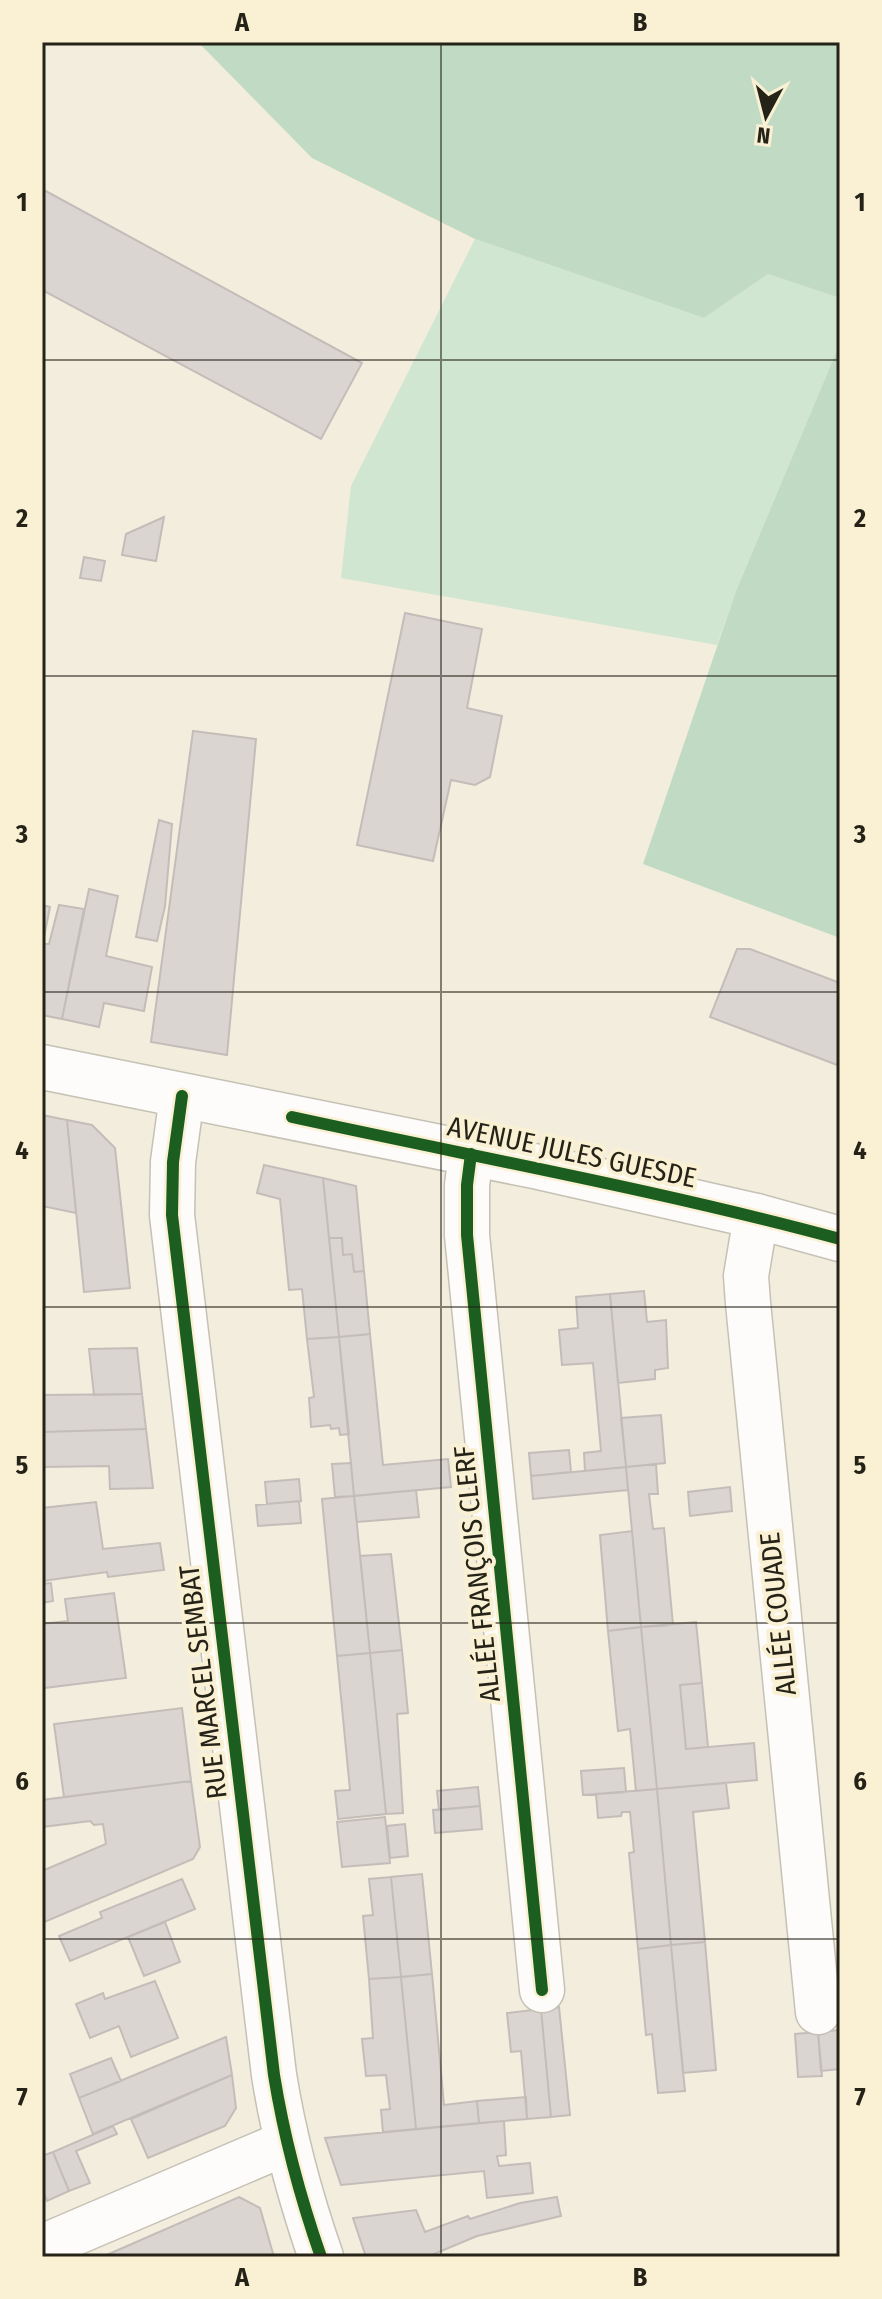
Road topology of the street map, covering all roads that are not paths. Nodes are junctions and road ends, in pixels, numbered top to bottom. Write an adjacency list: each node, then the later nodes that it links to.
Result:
1 (42, 1067): 2 (street, AVENUE JULES GUESDE)
2 (182, 1096): 3 (street, AVENUE JULES GUESDE); 8 (street, RUE MARCEL SEMBAT)
3 (471, 1154): 4 (street, AVENUE JULES GUESDE); 6 (street, ALLÉE FRANÇOIS CLERF)
4 (756, 1216): 5 (street, AVENUE JULES GUESDE); 7 (street, ALLÉE COUADE)
5 (840, 1239)
6 (542, 1990)
7 (818, 2012)
8 (286, 2143): 9 (street); 10 (street, RUE MARCEL SEMBAT)
9 (42, 2247)
10 (321, 2257)

